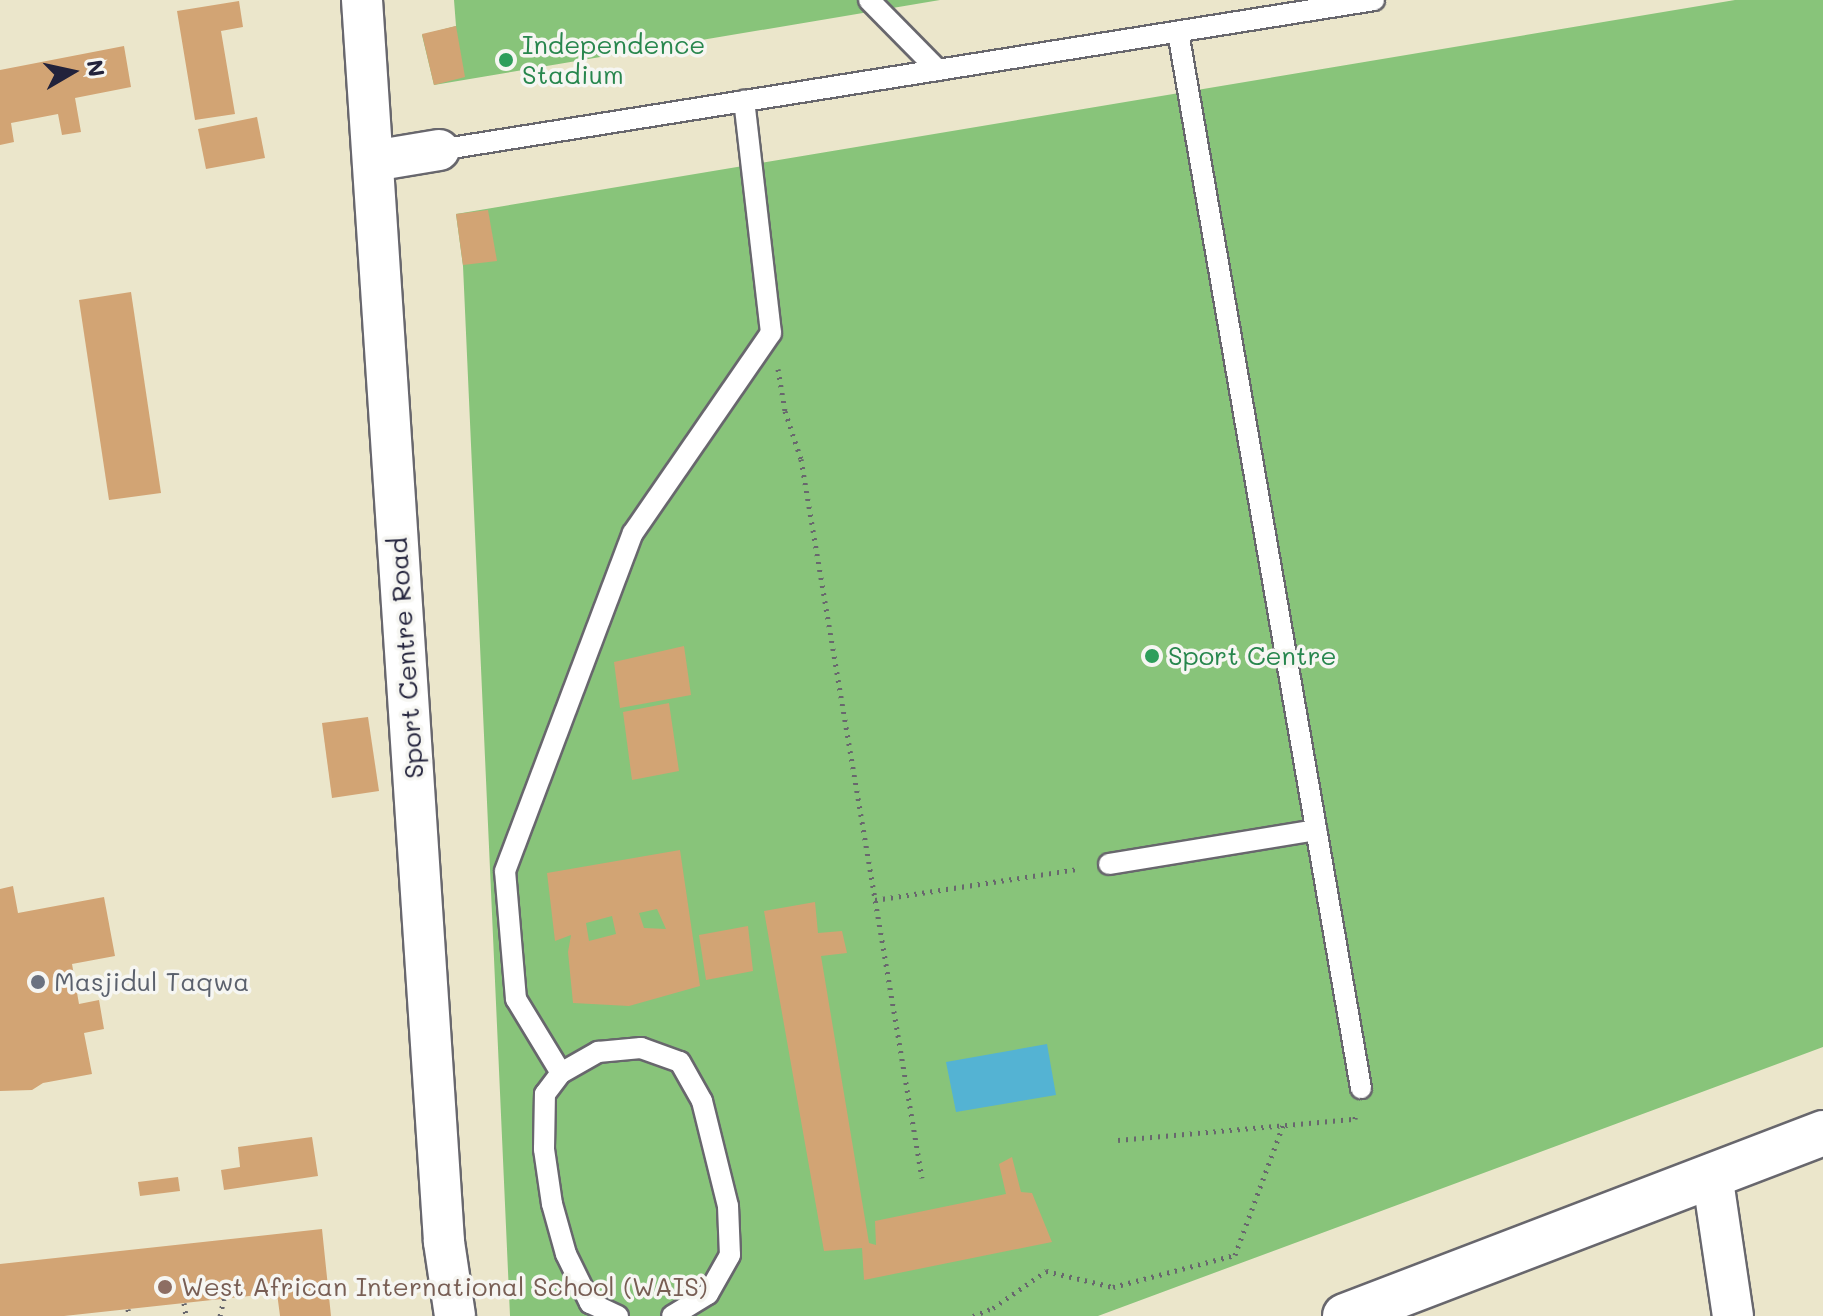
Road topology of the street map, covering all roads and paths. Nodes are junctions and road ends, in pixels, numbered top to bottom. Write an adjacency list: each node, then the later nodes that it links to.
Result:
1 (362, 0): 8 (street, Sport Centre Road)
2 (869, 0): 5 (lane)
3 (1374, 0): 4 (lane)
4 (1178, 32): 5 (lane); 10 (lane)
5 (938, 70): 6 (lane)
6 (744, 101): 7 (lane); 9 (lane)
7 (439, 150): 8 (street)
8 (373, 161): 26 (street, Sport Centre Road)
9 (771, 333): 13 (path); 14 (lane)
10 (1316, 830): 11 (lane); 15 (lane)
11 (1109, 864)
12 (1077, 869): 13 (path)
13 (875, 900): 20 (path)
14 (561, 1073): 27 (lane); 28 (lane)
15 (1361, 1088): 16 (path)
16 (1283, 1125): 18 (path); 29 (path)
17 (1823, 1133): 19 (street)
18 (1118, 1140)
19 (1712, 1174): 23 (street); 30 (street)
20 (922, 1178)
21 (224, 1298): 25 (path)
22 (184, 1303): 24 (path)
23 (1735, 1314)
24 (186, 1316)
25 (220, 1316)
26 (455, 1316)
27 (618, 1316)
28 (672, 1316)
29 (973, 1316)
30 (1345, 1316)

